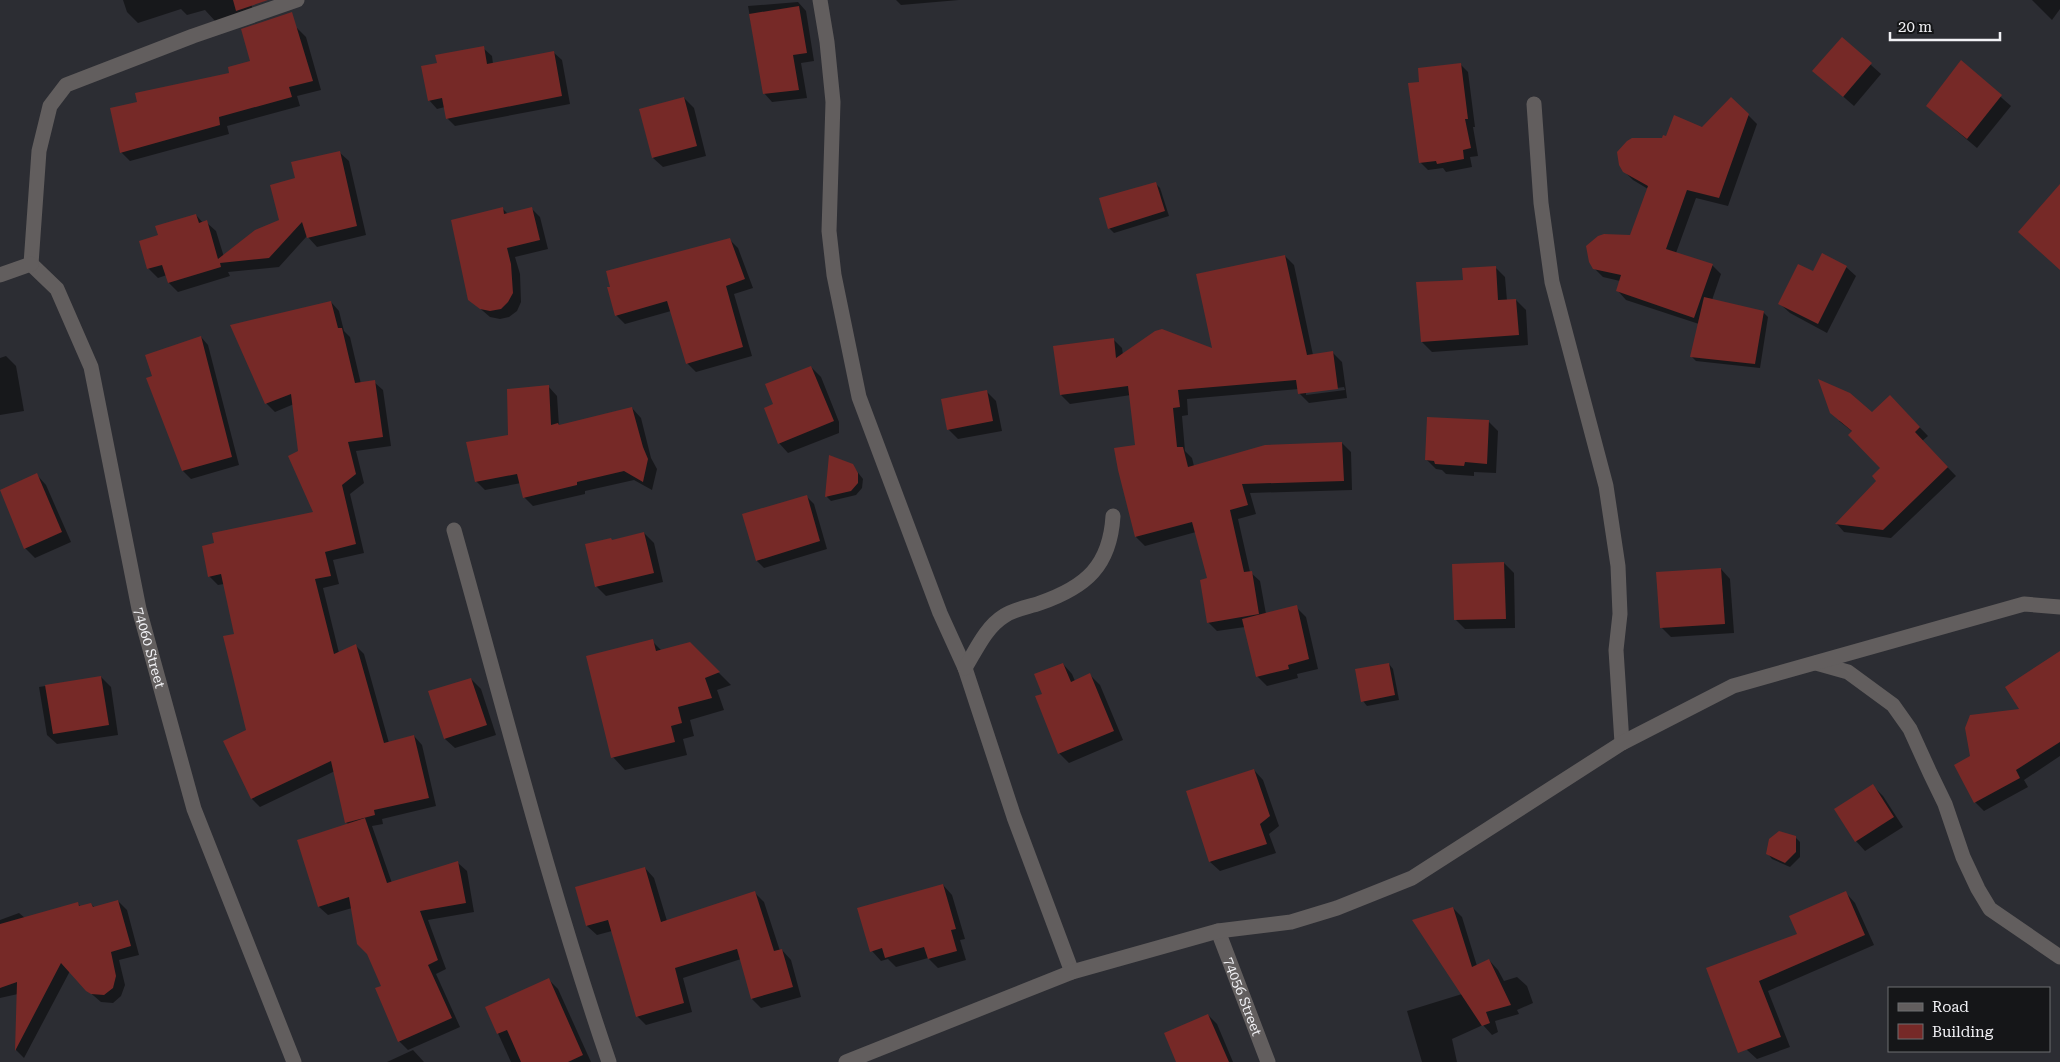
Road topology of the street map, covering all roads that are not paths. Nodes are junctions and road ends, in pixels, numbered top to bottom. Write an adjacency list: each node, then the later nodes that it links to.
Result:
1 (297, 0): 4 (street)
2 (820, 0): 10 (street)
3 (1534, 104): 11 (street)
4 (31, 264): 5 (street); 15 (street, 74060 Street)
5 (0, 276)
6 (1112, 516): 10 (street)
7 (454, 530): 16 (street)
8 (2060, 607): 9 (street)
9 (1814, 663): 11 (street); 13 (street)
10 (965, 668): 14 (street)
11 (1622, 743): 12 (street)
12 (1218, 931): 14 (street); 18 (street, 74056 Street)
13 (2060, 957)
14 (1072, 972): 17 (street)
15 (294, 1062)
16 (609, 1062)
17 (846, 1062)
18 (1268, 1062)

